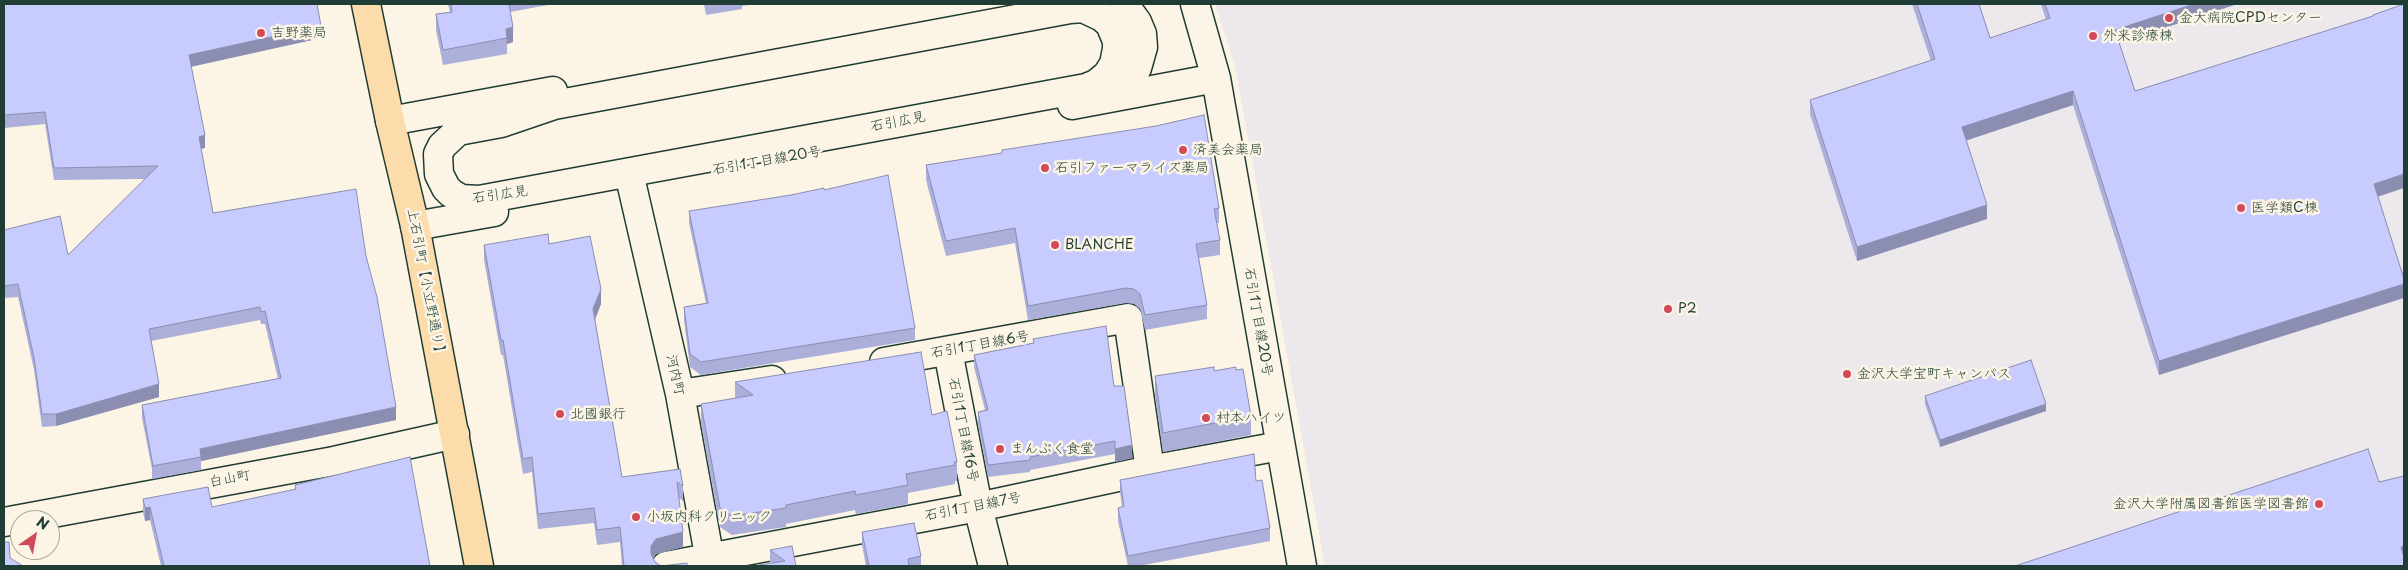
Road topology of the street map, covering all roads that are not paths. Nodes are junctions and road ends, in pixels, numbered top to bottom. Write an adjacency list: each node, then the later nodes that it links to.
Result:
1 (366, 4): 8 (main road, 上石引町【小立野通り】)
2 (1023, 4): 8 (street)
3 (1124, 4): 7 (street)
4 (1195, 4): 6 (street, 石引1丁目線20号)
5 (1070, 9): 5 (street, 石引広見)
6 (1216, 78): 7 (street, 石引1丁目線20号); 16 (street, 石引1丁目線20号)
7 (1118, 96): 9 (street, 石引1丁目線20号)
8 (390, 121): 10 (main road, 上石引町【小立野通り】)
9 (632, 186): 10 (street, 石引1丁目線20号); 14 (street, 河内町)
10 (415, 226): 15 (main road, 上石引町【小立野通り】)
11 (948, 351): 12 (street, 石引1丁目線6号); 17 (street, 石引1丁目線6号); 18 (street, 石引1丁目線16号)
12 (862, 365)
13 (795, 376): 14 (street)
14 (680, 394): 20 (street, 河内町)
15 (455, 434): 19 (street, 白山町); 21 (main road, 上石引町【小立野通り】)
16 (1280, 446): 17 (street, 石引1丁目線7号); 24 (street, 石引1丁目線20号)
17 (1150, 470): 18 (street, 石引1丁目線7号)
18 (978, 507): 20 (street, 石引1丁目線7号); 23 (street, 石引1丁目線16号)
19 (4, 522)
20 (710, 562): 22 (street, 石引1丁目線7号)
21 (479, 566)
22 (666, 566)
23 (993, 566)
24 (1302, 566)

